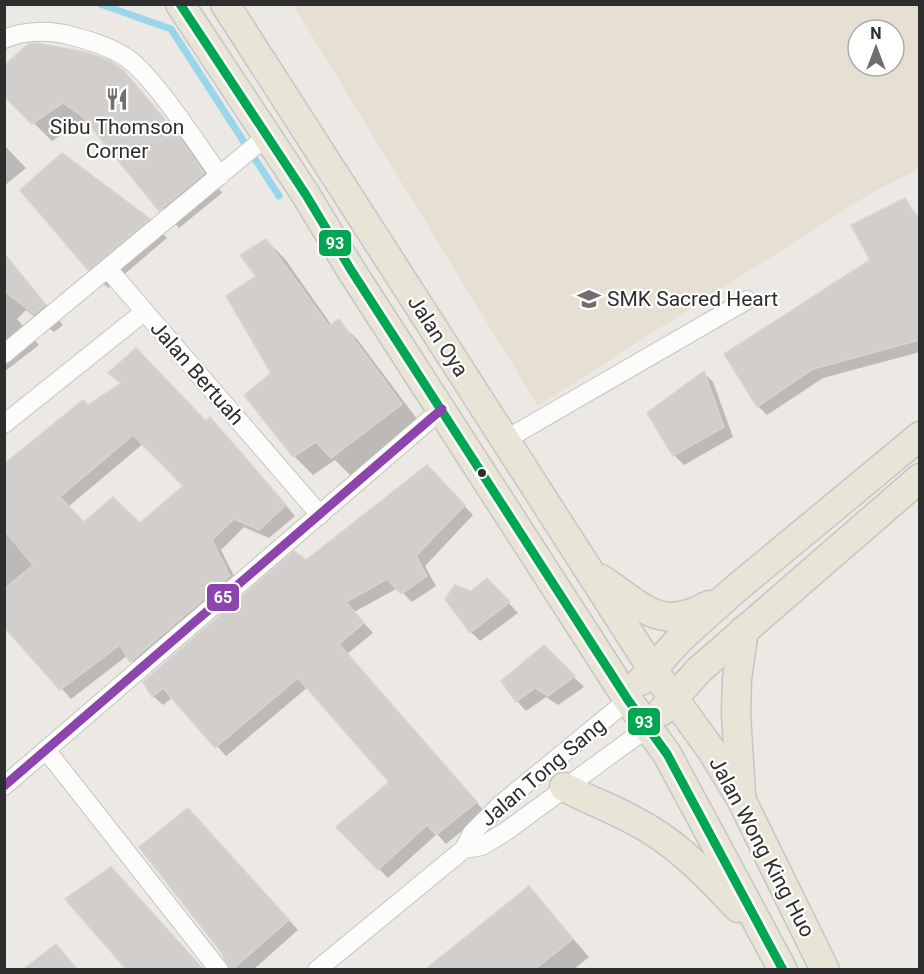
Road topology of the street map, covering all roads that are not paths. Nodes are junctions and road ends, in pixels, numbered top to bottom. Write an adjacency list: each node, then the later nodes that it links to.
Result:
1 (225, 4): 13 (main road, Jalan Oya)
2 (180, 6): 4 (main road, Jalan Oya)
3 (4, 39): 5 (street)
4 (261, 141): 5 (street); 10 (main road, Jalan Oya)
5 (220, 176): 6 (street)
6 (108, 269): 8 (street); 9 (street)
7 (747, 300): 13 (street)
8 (144, 312): 11 (street, Jalan Bertuah); 15 (street, Jalan Bertuah)
9 (4, 354)
10 (442, 409): 15 (street); 21 (main road, Jalan Oya)
11 (4, 424)
12 (920, 436): 17 (main road)
13 (505, 440): 16 (main road, Jalan Oya)
14 (920, 478): 18 (main road)
15 (320, 515): 23 (street)
16 (592, 573): 17 (main road); 19 (main road, Jalan Oya)
17 (733, 591): 19 (main road)
18 (744, 630): 20 (main road); 26 (main road)
19 (651, 667): 20 (main road, Jalan Oya); 21 (main road)
20 (674, 698): 22 (main road); 26 (main road, Jalan Wong King Huo)
21 (628, 700): 22 (main road, Jalan Oya); 27 (street, Jalan Tong Sang)
22 (647, 728): 25 (street, Jalan Tong Sang); 28 (main road, Jalan Wong King Huo)
23 (48, 751): 24 (street); 29 (street)
24 (4, 786)
25 (564, 787): 27 (street, Jalan Tong Sang); 28 (main road)
26 (741, 799): 32 (main road, Jalan Wong King Huo)
27 (464, 849): 30 (street, Jalan Tong Sang)
28 (762, 933): 31 (main road, Jalan Wong King Huo)
29 (219, 969)
30 (317, 969)
31 (783, 969)
32 (825, 969)

